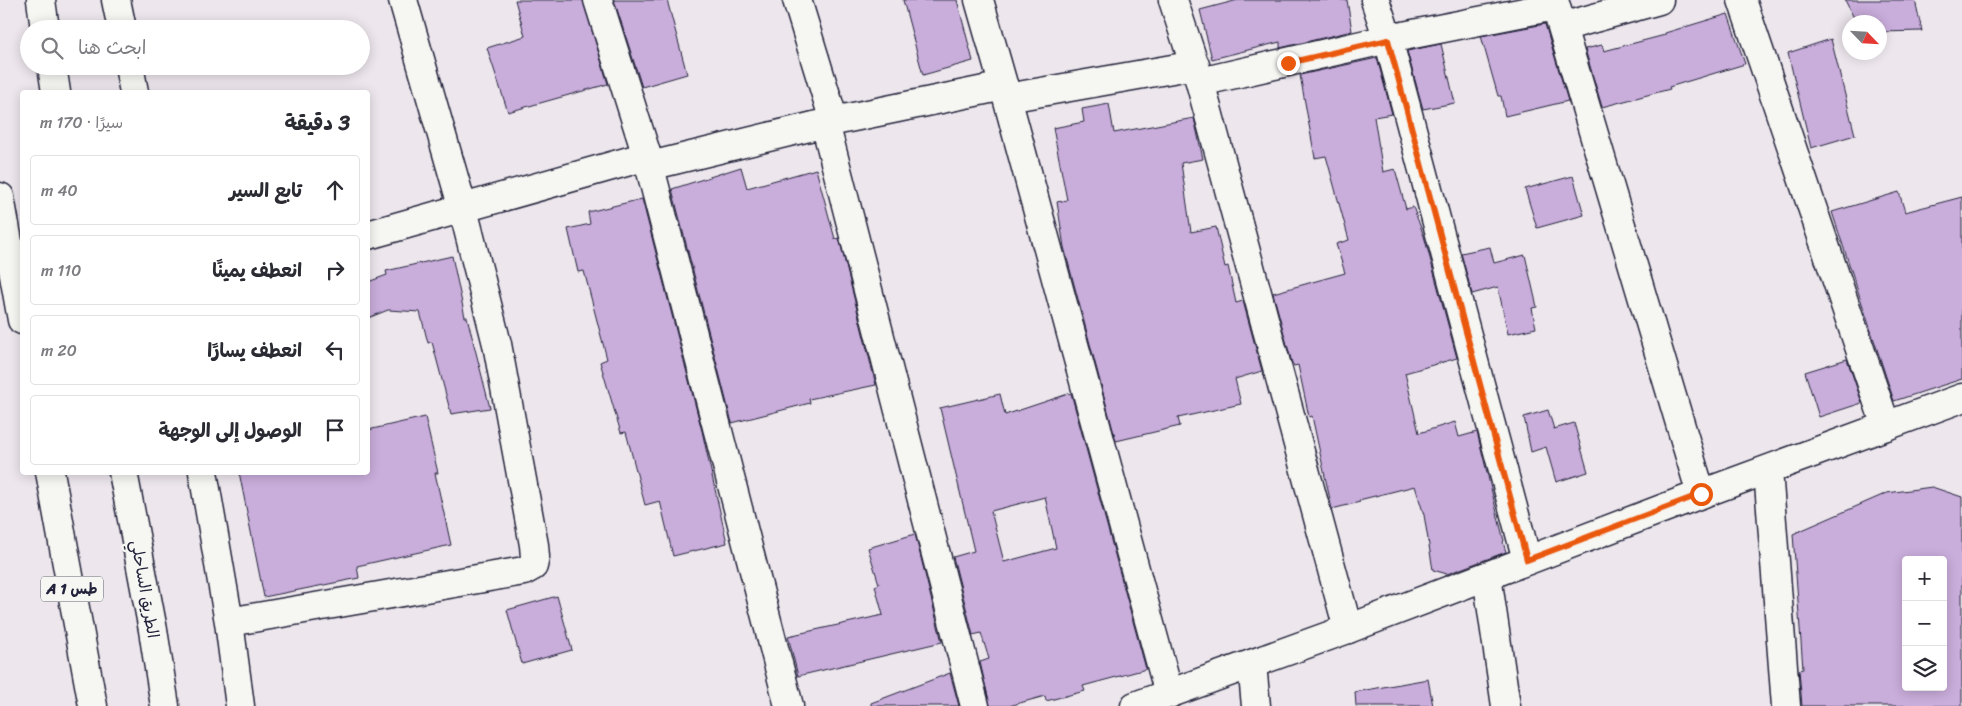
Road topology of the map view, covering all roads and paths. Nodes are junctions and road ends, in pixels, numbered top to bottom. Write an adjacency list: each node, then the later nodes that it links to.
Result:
1 (41, 0): 12 (main road)
2 (116, 0): 13 (main road)
3 (403, 0): 24 (main road)
4 (598, 0): 22 (main road)
5 (797, 0): 21 (main road)
6 (979, 0): 20 (main road)
7 (1174, 0): 15 (main road)
8 (1375, 0): 14 (main road)
9 (1659, 0): 11 (main road)
10 (1742, 0): 28 (main road)
11 (1557, 11): 14 (main road); 33 (main road)
12 (44, 20)
13 (120, 20)
14 (1388, 40): 15 (main road); 34 (main road)
15 (1197, 74): 20 (main road); 37 (main road)
16 (53, 75): 18 (main road)
17 (131, 75): 19 (main road)
18 (56, 90)
19 (134, 90)
20 (1006, 92): 21 (main road); 39 (main road)
21 (829, 122): 22 (main road); 44 (main road)
22 (648, 161): 24 (main road); 43 (main road)
23 (0, 197): 26 (main road)
24 (463, 209): 25 (main road); 36 (main road)
25 (370, 234)
26 (20, 309)
27 (1962, 398): 28 (main road)
28 (1886, 426): 29 (main road)
29 (1768, 470): 33 (main road); 48 (main road)
30 (51, 475): 40 (main road, A 1 طس)
31 (124, 475): 41 (main road, الطريق الساحلي)
32 (204, 475): 36 (main road)
33 (1701, 494): 34 (main road)
34 (1527, 560): 35 (main road)
35 (1487, 576): 37 (main road); 47 (main road)
36 (229, 622): 42 (main road)
37 (1348, 629): 38 (main road)
38 (1252, 664): 39 (main road); 46 (main road)
39 (1169, 694): 45 (main road)
40 (93, 706)
41 (165, 706)
42 (240, 706)
43 (789, 706)
44 (975, 706)
45 (1136, 706)
46 (1256, 706)
47 (1506, 706)
48 (1786, 706)

